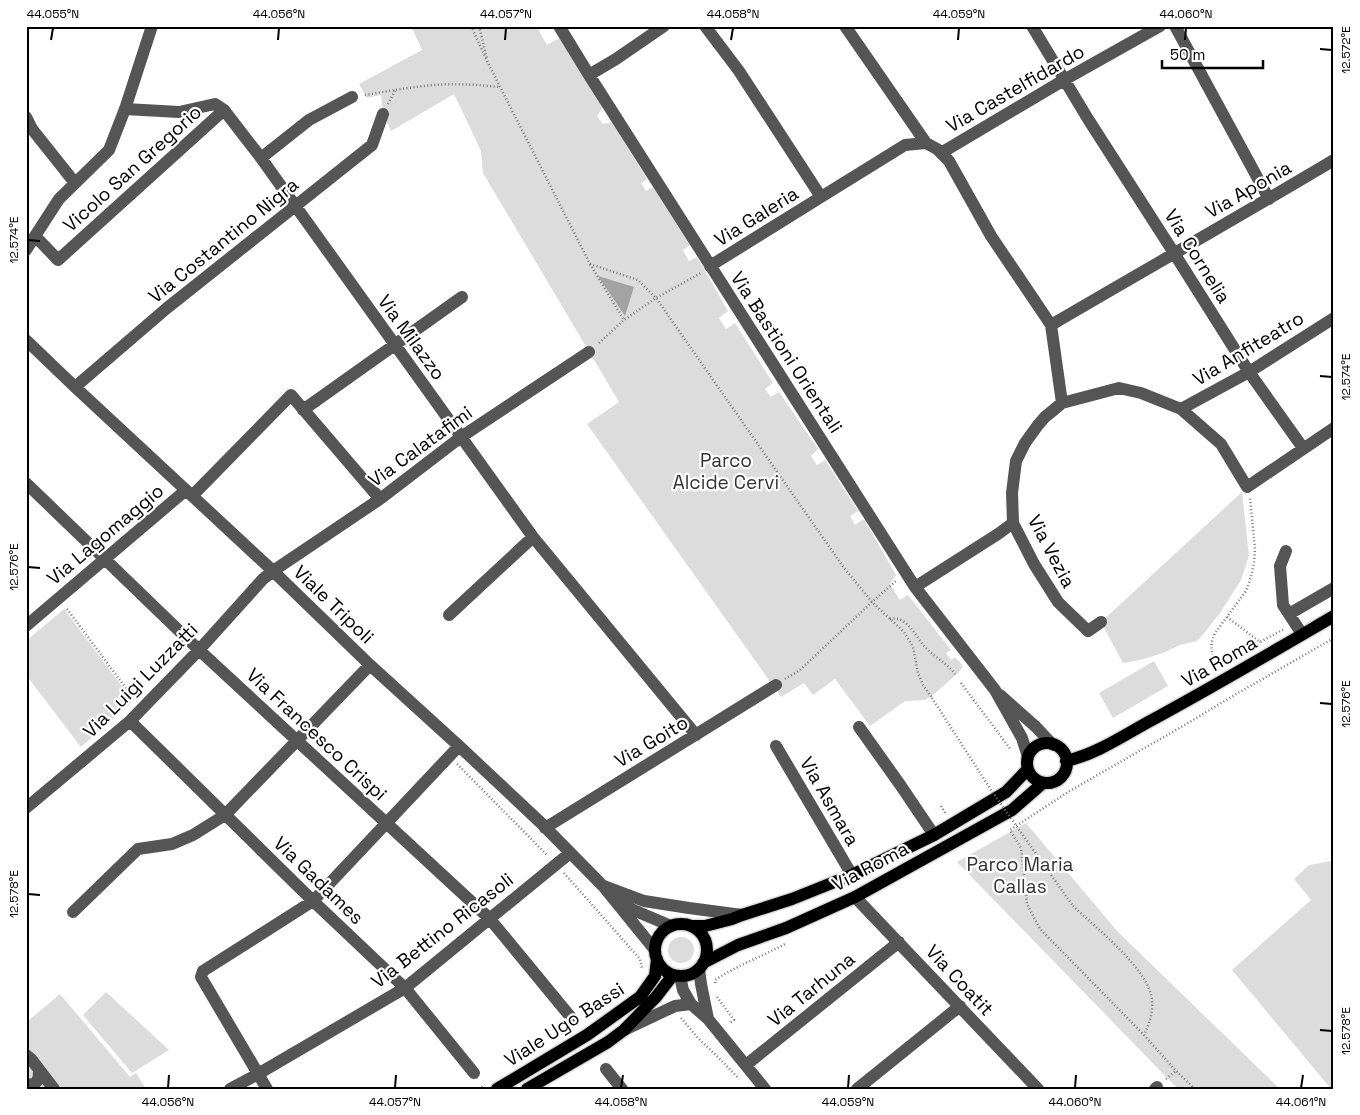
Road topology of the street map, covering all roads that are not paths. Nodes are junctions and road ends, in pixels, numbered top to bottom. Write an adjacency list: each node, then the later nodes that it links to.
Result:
1 (152, 26): 12 (street, Vicolo San Gregorio)
2 (559, 26): 9 (street, Via Bastioni Orientali)
3 (664, 26): 9 (street)
4 (705, 26): 20 (street)
5 (845, 26): 16 (street)
6 (1032, 26): 10 (street, Via Cornelia)
7 (1160, 26): 10 (street, Via Castelfidardo)
8 (1175, 26): 21 (street)
9 (589, 75): 26 (street, Via Bastioni Orientali)
10 (1064, 80): 16 (street, Via Castelfidardo); 25 (street, Via Cornelia)
11 (352, 97): 17 (street)
12 (125, 109): 13 (street, Vicolo San Gregorio); 19 (street, Vicolo San Gregorio)
13 (224, 110): 17 (street, Via Milazzo); 23 (street, Vicolo San Gregorio)
14 (383, 114): 22 (street, Via Costantino Nigra)
15 (26, 117): 19 (street)
16 (935, 148): 20 (street, Via Galeria); 29 (street)
17 (261, 158): 22 (street, Via Milazzo)
18 (1334, 160): 21 (street, Via Aponia)
19 (75, 183): 23 (street, Vicolo San Gregorio)
20 (821, 196): 26 (street, Via Galeria)
21 (1269, 199): 25 (street, Via Aponia)
22 (294, 207): 31 (street, Via Milazzo); 34 (street, Via Costantino Nigra)
23 (35, 236): 24 (street, Vicolo San Gregorio)
24 (26, 250)
25 (1174, 253): 29 (street, Via Aponia); 33 (street, Via Cornelia)
26 (710, 266): 49 (street, Via Bastioni Orientali)
27 (462, 297): 31 (street)
28 (1334, 318): 33 (street, Via Anfiteatro)
29 (1051, 325): 35 (street)
30 (26, 340): 34 (street, Viale Tripoli)
31 (395, 345): 37 (street); 39 (street, Via Milazzo)
32 (589, 352): 39 (street, Via Calatafimi)
33 (1249, 372): 36 (street, Via Anfiteatro); 40 (street, Via Cornelia)
34 (75, 387): 42 (street, Viale Tripoli)
35 (1062, 403): 36 (street, Via Vezia); 44 (street, Via Vezia)
36 (1180, 409): 40 (street, Via Vezia)
37 (303, 410): 42 (street, Via Lagomaggio); 43 (street)
38 (1334, 428): 40 (street)
39 (461, 437): 43 (street, Via Calatafimi); 45 (street, Via Milazzo)
40 (1303, 448)
41 (26, 483): 47 (street, Via Francesco Crispi)
42 (189, 493): 47 (street, Via Lagomaggio); 48 (street, Viale Tripoli)
43 (380, 499): 48 (street, Via Calatafimi)
44 (1013, 523): 49 (street); 54 (street, Via Vezia)
45 (533, 537): 51 (street); 63 (street, Via Milazzo)
46 (1286, 551): 53 (street)
47 (105, 560): 55 (street, Via Lagomaggio); 57 (street, Via Francesco Crispi)
48 (272, 571): 57 (street, Via Luigi Luzzatti); 58 (street, Viale Tripoli)
49 (915, 587): 60 (street, Via Bastioni Orientali)
50 (1334, 588): 53 (street)
51 (449, 615)
52 (1334, 616): 56 (main road, Via Roma)
53 (1292, 618): 56 (street)
54 (1101, 622)
55 (27, 625)
56 (1302, 634): 68 (main road, Via Roma)
57 (199, 650): 61 (street, Via Luigi Luzzatti); 64 (street, Via Francesco Crispi)
58 (370, 665): 64 (street); 66 (street, Viale Tripoli)
59 (776, 685): 63 (street, Via Goito)
60 (994, 690): 65 (street, Via Bastioni Orientali); 69 (street, Via Bastioni Orientali)
61 (130, 721): 71 (street, Via Luigi Luzzatti); 72 (street, Via Gadames)
62 (859, 727): 75 (street, Via Roma)
63 (696, 735): 74 (street, Via Goito)
64 (296, 741): 72 (street); 73 (street, Via Francesco Crispi)
65 (1053, 745): 68 (main road); 69 (main road)
66 (460, 746): 73 (street); 74 (street, Viale Tripoli)
67 (776, 746): 77 (street, Via Asmara)
68 (1066, 761): 70 (main road)
69 (1028, 763): 70 (main road); 75 (main road, Via Roma)
70 (1043, 783): 79 (main road, Via Roma)
71 (26, 808)
72 (225, 815): 81 (street, Via Gadames); 82 (street)
73 (386, 823): 81 (street); 84 (street, Via Francesco Crispi)
74 (545, 828): 76 (street, Viale Tripoli)
75 (931, 831): 77 (main road, Via Roma)
76 (570, 853): 78 (street, Viale Tripoli); 84 (street, Via Bettino Ricasoli)
77 (852, 875): 83 (main road, Via Roma)
78 (603, 886): 80 (street, Viale Tripoli); 83 (street, Via Roma)
79 (855, 897): 87 (street, Via Coatit); 89 (main road, Via Roma)
80 (613, 898): 85 (street, Viale Tripoli); 88 (street, Viale Tripoli)
81 (314, 901): 91 (street, Via Gadames); 102 (street)
82 (73, 912)
83 (742, 915): 86 (main road, Via Roma)
84 (489, 918): 91 (street, Via Bettino Ricasoli); 95 (street, Via Francesco Crispi)
85 (670, 926): 86 (main road); 88 (main road)
86 (690, 926): 89 (main road)
87 (899, 942): 93 (street, Via Coatit); 98 (street, Via Tarhuna)
88 (656, 954): 90 (main road); 107 (main road, Viale Ugo Bassi)
89 (701, 966): 90 (main road); 94 (street)
90 (677, 975): 92 (street); 96 (main road, Viale Ugo Bassi)
91 (404, 988): 101 (street, Via Gadames); 102 (street, Via Bettino Ricasoli)
92 (691, 1004): 94 (street); 96 (street, Viale Ugo Bassi)
93 (960, 1006): 111 (street); 112 (street, Via Coatit)
94 (708, 1019): 98 (street)
95 (574, 1021)
96 (624, 1030): 108 (main road, Viale Ugo Bassi)
97 (26, 1055): 100 (street)
98 (746, 1065): 110 (street)
99 (606, 1069): 109 (street)
100 (39, 1070): 103 (street); 104 (street)
101 (474, 1073)
102 (258, 1074): 105 (street, Via Bettino Ricasoli); 106 (street)
103 (26, 1084)
104 (54, 1089)
105 (230, 1089)
106 (267, 1089)
107 (497, 1089)
108 (527, 1089)
109 (622, 1089)
110 (766, 1089)
111 (857, 1089)
112 (1038, 1089)

